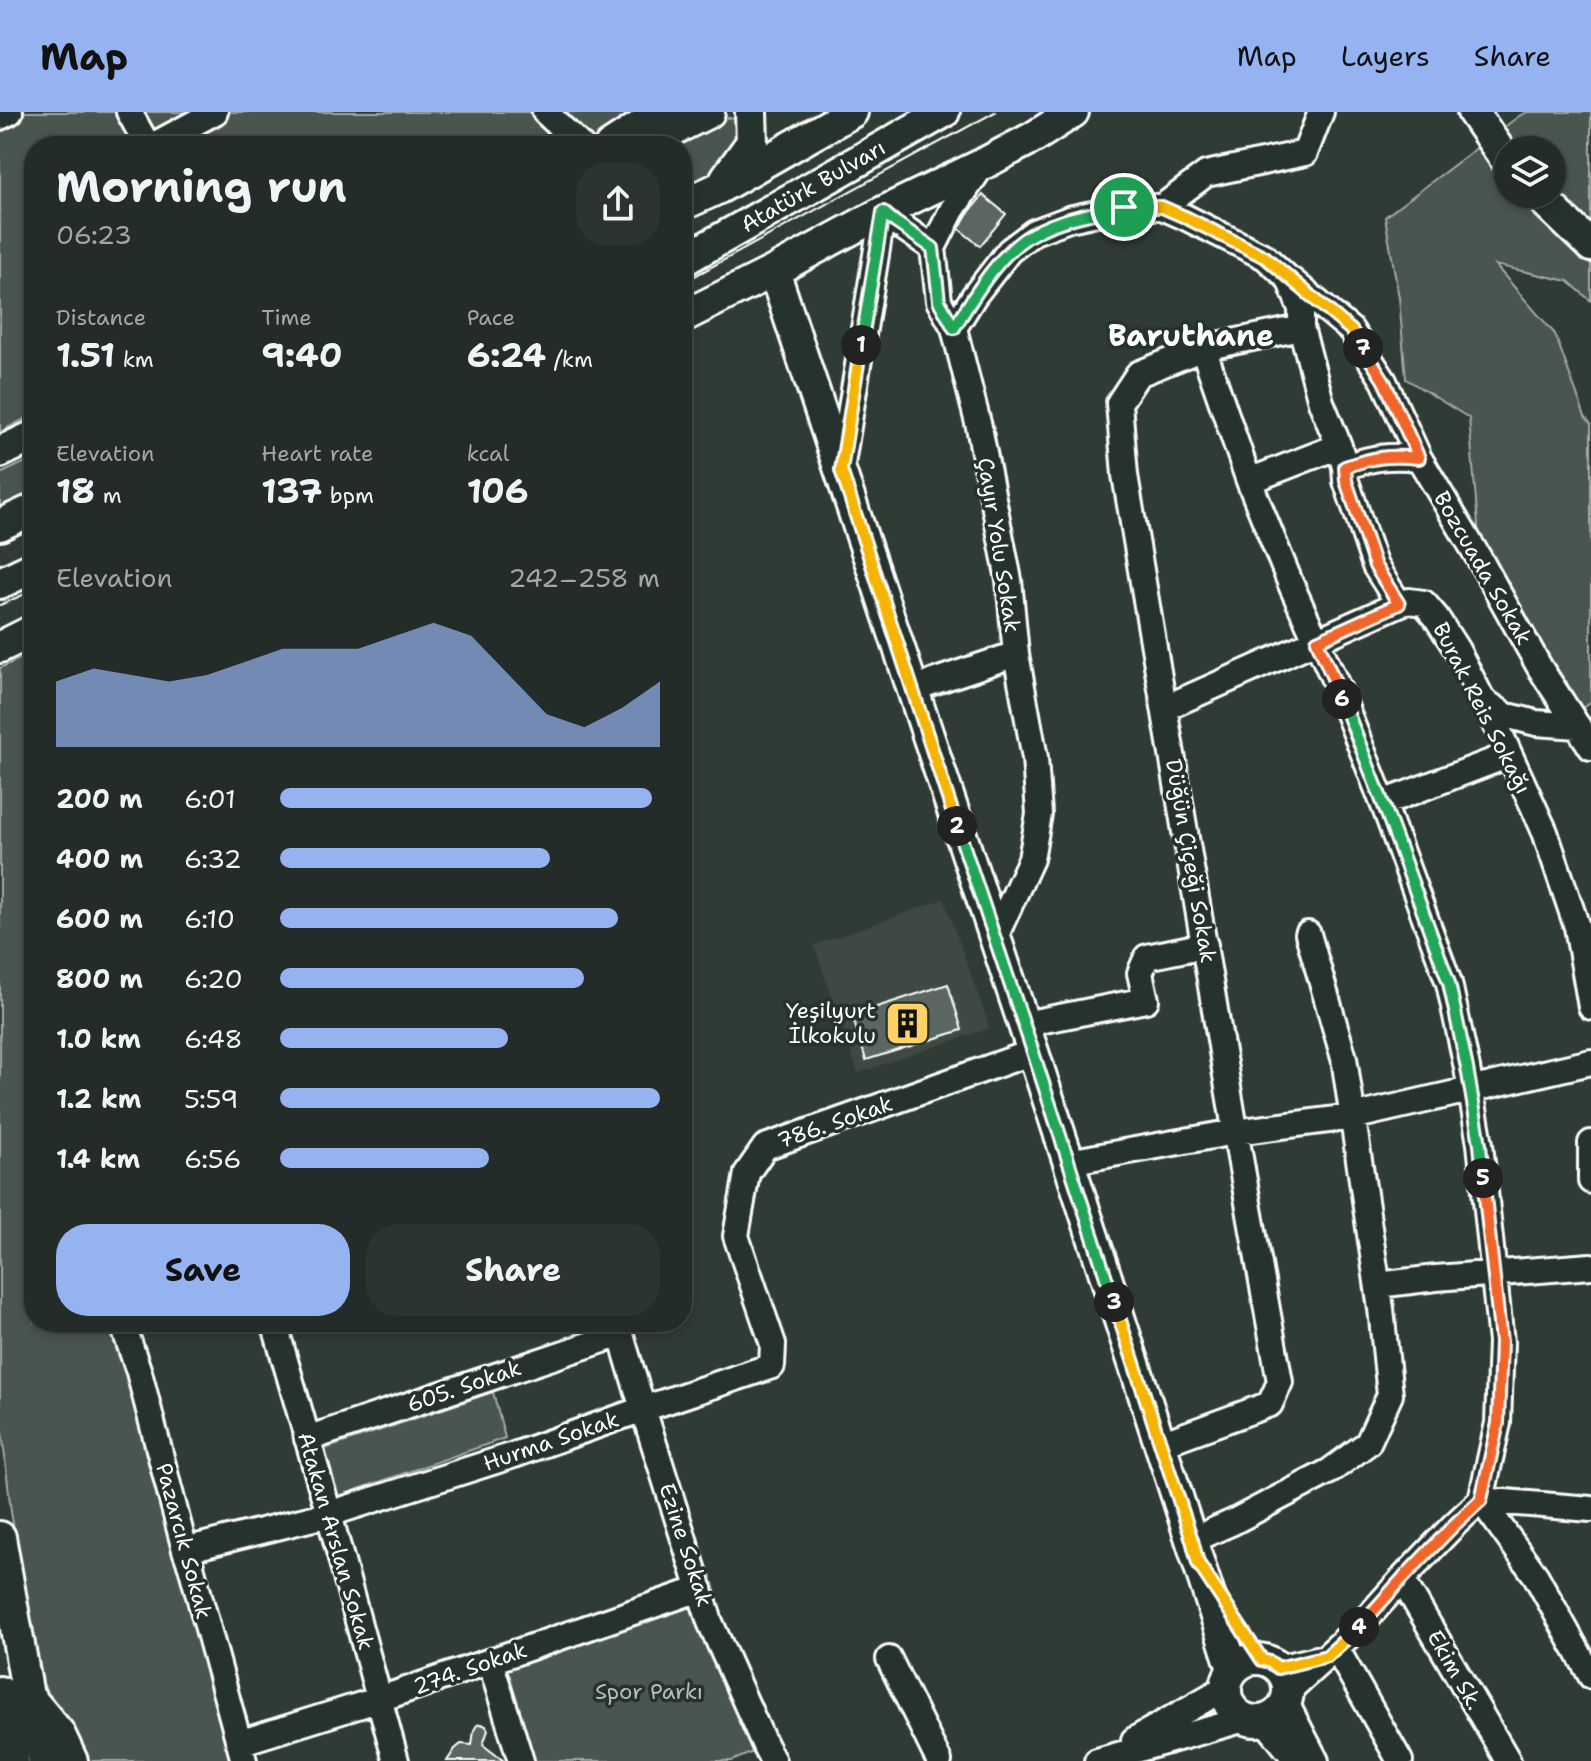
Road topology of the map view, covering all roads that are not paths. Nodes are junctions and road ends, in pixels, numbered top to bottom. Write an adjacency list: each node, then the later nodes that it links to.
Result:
1 (10, 112): 14 (street)
2 (129, 112): 15 (street)
3 (215, 112): 16 (street)
4 (545, 112): 17 (street)
5 (662, 112): 18 (main road)
6 (709, 112): 19 (main road)
7 (751, 112): 22 (main road)
8 (852, 112): 22 (main road, Atatürk Bulvarı)
9 (944, 112): 29 (main road, Atatürk Bulvarı)
10 (1037, 112): 32 (main road)
11 (1073, 112): 21 (main road)
12 (1321, 112): 24 (street)
13 (1473, 112): 20 (main road)
14 (0, 117)
15 (152, 136)
16 (173, 136)
17 (570, 136)
18 (625, 136)
19 (661, 136)
20 (1494, 143)
21 (983, 164): 26 (main road); 28 (street)
22 (719, 188): 23 (main road, Atatürk Bulvarı)
23 (692, 200)
24 (1162, 207): 31 (street); 34 (street)
25 (1552, 208): 27 (main road)
26 (883, 212): 28 (street); 30 (main road); 41 (street)
27 (1591, 246)
28 (933, 248): 34 (street, Çayır Yolu Sokak)
29 (692, 255)
30 (774, 271): 33 (main road); 41 (main road)
31 (1289, 279): 35 (street); 40 (street, Bozcuada Sokak)
32 (692, 289)
33 (692, 312)
34 (954, 328): 53 (street, Çayır Yolu Sokak)
35 (1301, 328): 36 (street, Düğün Çiçeği Sokak); 39 (street)
36 (1203, 348): 42 (street); 56 (street, Düğün Çiçeği Sokak)
37 (24, 441): 38 (main road)
38 (0, 452)
39 (1342, 456): 40 (street); 42 (street); 47 (street)
40 (1419, 458): 57 (street, Bozcuada Sokak)
41 (841, 470): 54 (main road)
42 (1249, 481): 51 (street)
43 (24, 514): 44 (main road)
44 (0, 525)
45 (24, 572): 46 (main road)
46 (0, 583)
47 (1399, 604): 51 (street); 55 (street, Burak Reis Sokağı)
48 (24, 618): 49 (main road)
49 (0, 629)
50 (24, 635): 52 (main road)
51 (1317, 641): 56 (street); 59 (street)
52 (0, 647)
53 (1016, 654): 54 (street); 61 (street, Çayır Yolu Sokak)
54 (912, 689): 61 (main road)
55 (1482, 700): 57 (street); 58 (street, Burak Reis Sokağı)
56 (1165, 708): 62 (street, Düğün Çiçeği Sokak)
57 (1584, 737)
58 (1509, 755): 59 (street); 63 (street, Burak Reis Sokağı)
59 (1383, 803): 66 (street)
60 (1308, 934): 67 (street)
61 (995, 937): 64 (main road)
62 (1205, 945): 64 (street, 786. Sokak); 68 (street, Düğün Çiçeği Sokak)
63 (1591, 1007)
64 (1029, 1038): 70 (main road); 79 (street, 786. Sokak)
65 (1591, 1062): 66 (street)
66 (1471, 1090): 67 (street); 73 (street)
67 (1352, 1117): 68 (street); 74 (street)
68 (1235, 1132): 70 (street); 82 (street, Düğün Çiçeği Sokak)
69 (1591, 1143): 71 (street)
70 (1068, 1162): 82 (main road)
71 (1591, 1181)
72 (1591, 1266): 73 (street)
73 (1493, 1274): 74 (street); 83 (street)
74 (1378, 1285): 88 (street)
75 (125, 1332): 87 (street, Pazarcık Sokak)
76 (277, 1332): 81 (street, Atakan Arslan Sokak)
77 (608, 1332): 81 (street, 605. Sokak)
78 (620, 1332): 80 (street, Ezine Sokak)
79 (772, 1366): 80 (street, Hurma Sokak)
80 (643, 1409): 85 (street, Hurma Sokak); 90 (street, Ezine Sokak)
81 (307, 1439): 85 (street, Atakan Arslan Sokak)
82 (1161, 1444): 88 (main road)
83 (1481, 1500): 84 (street); 89 (street); 94 (street)
84 (1591, 1509)
85 (329, 1514): 87 (street, Hurma Sokak); 98 (street, Atakan Arslan Sokak)
86 (0, 1537): 97 (main road)
87 (185, 1550): 99 (street, Pazarcık Sokak)
88 (1195, 1552): 95 (main road); 96 (main road)
89 (1402, 1579): 91 (street); 111 (street, Ekim Sk.)
90 (700, 1589): 93 (street, 274. Sokak); 100 (street, Ezine Sokak)
91 (1332, 1652): 96 (street); 110 (street)
92 (889, 1659): 106 (street)
93 (490, 1661): 98 (street, 274. Sokak); 105 (street)
94 (1591, 1676)
95 (1229, 1679): 96 (main road); 96 (main road); 107 (street)
96 (1270, 1693): 107 (street); 108 (street); 109 (street)
97 (14, 1694): 101 (main road); 102 (main road); 103 (main road)
98 (380, 1699): 99 (street, 274. Sokak); 104 (street, Atakan Arslan Sokak)
99 (241, 1752)
100 (771, 1760)
101 (13, 1761)
102 (44, 1761)
103 (72, 1761)
104 (396, 1761)
105 (521, 1761)
106 (939, 1761)
107 (1098, 1761)
108 (1297, 1761)
109 (1316, 1761)
110 (1400, 1761)
111 (1508, 1761)

